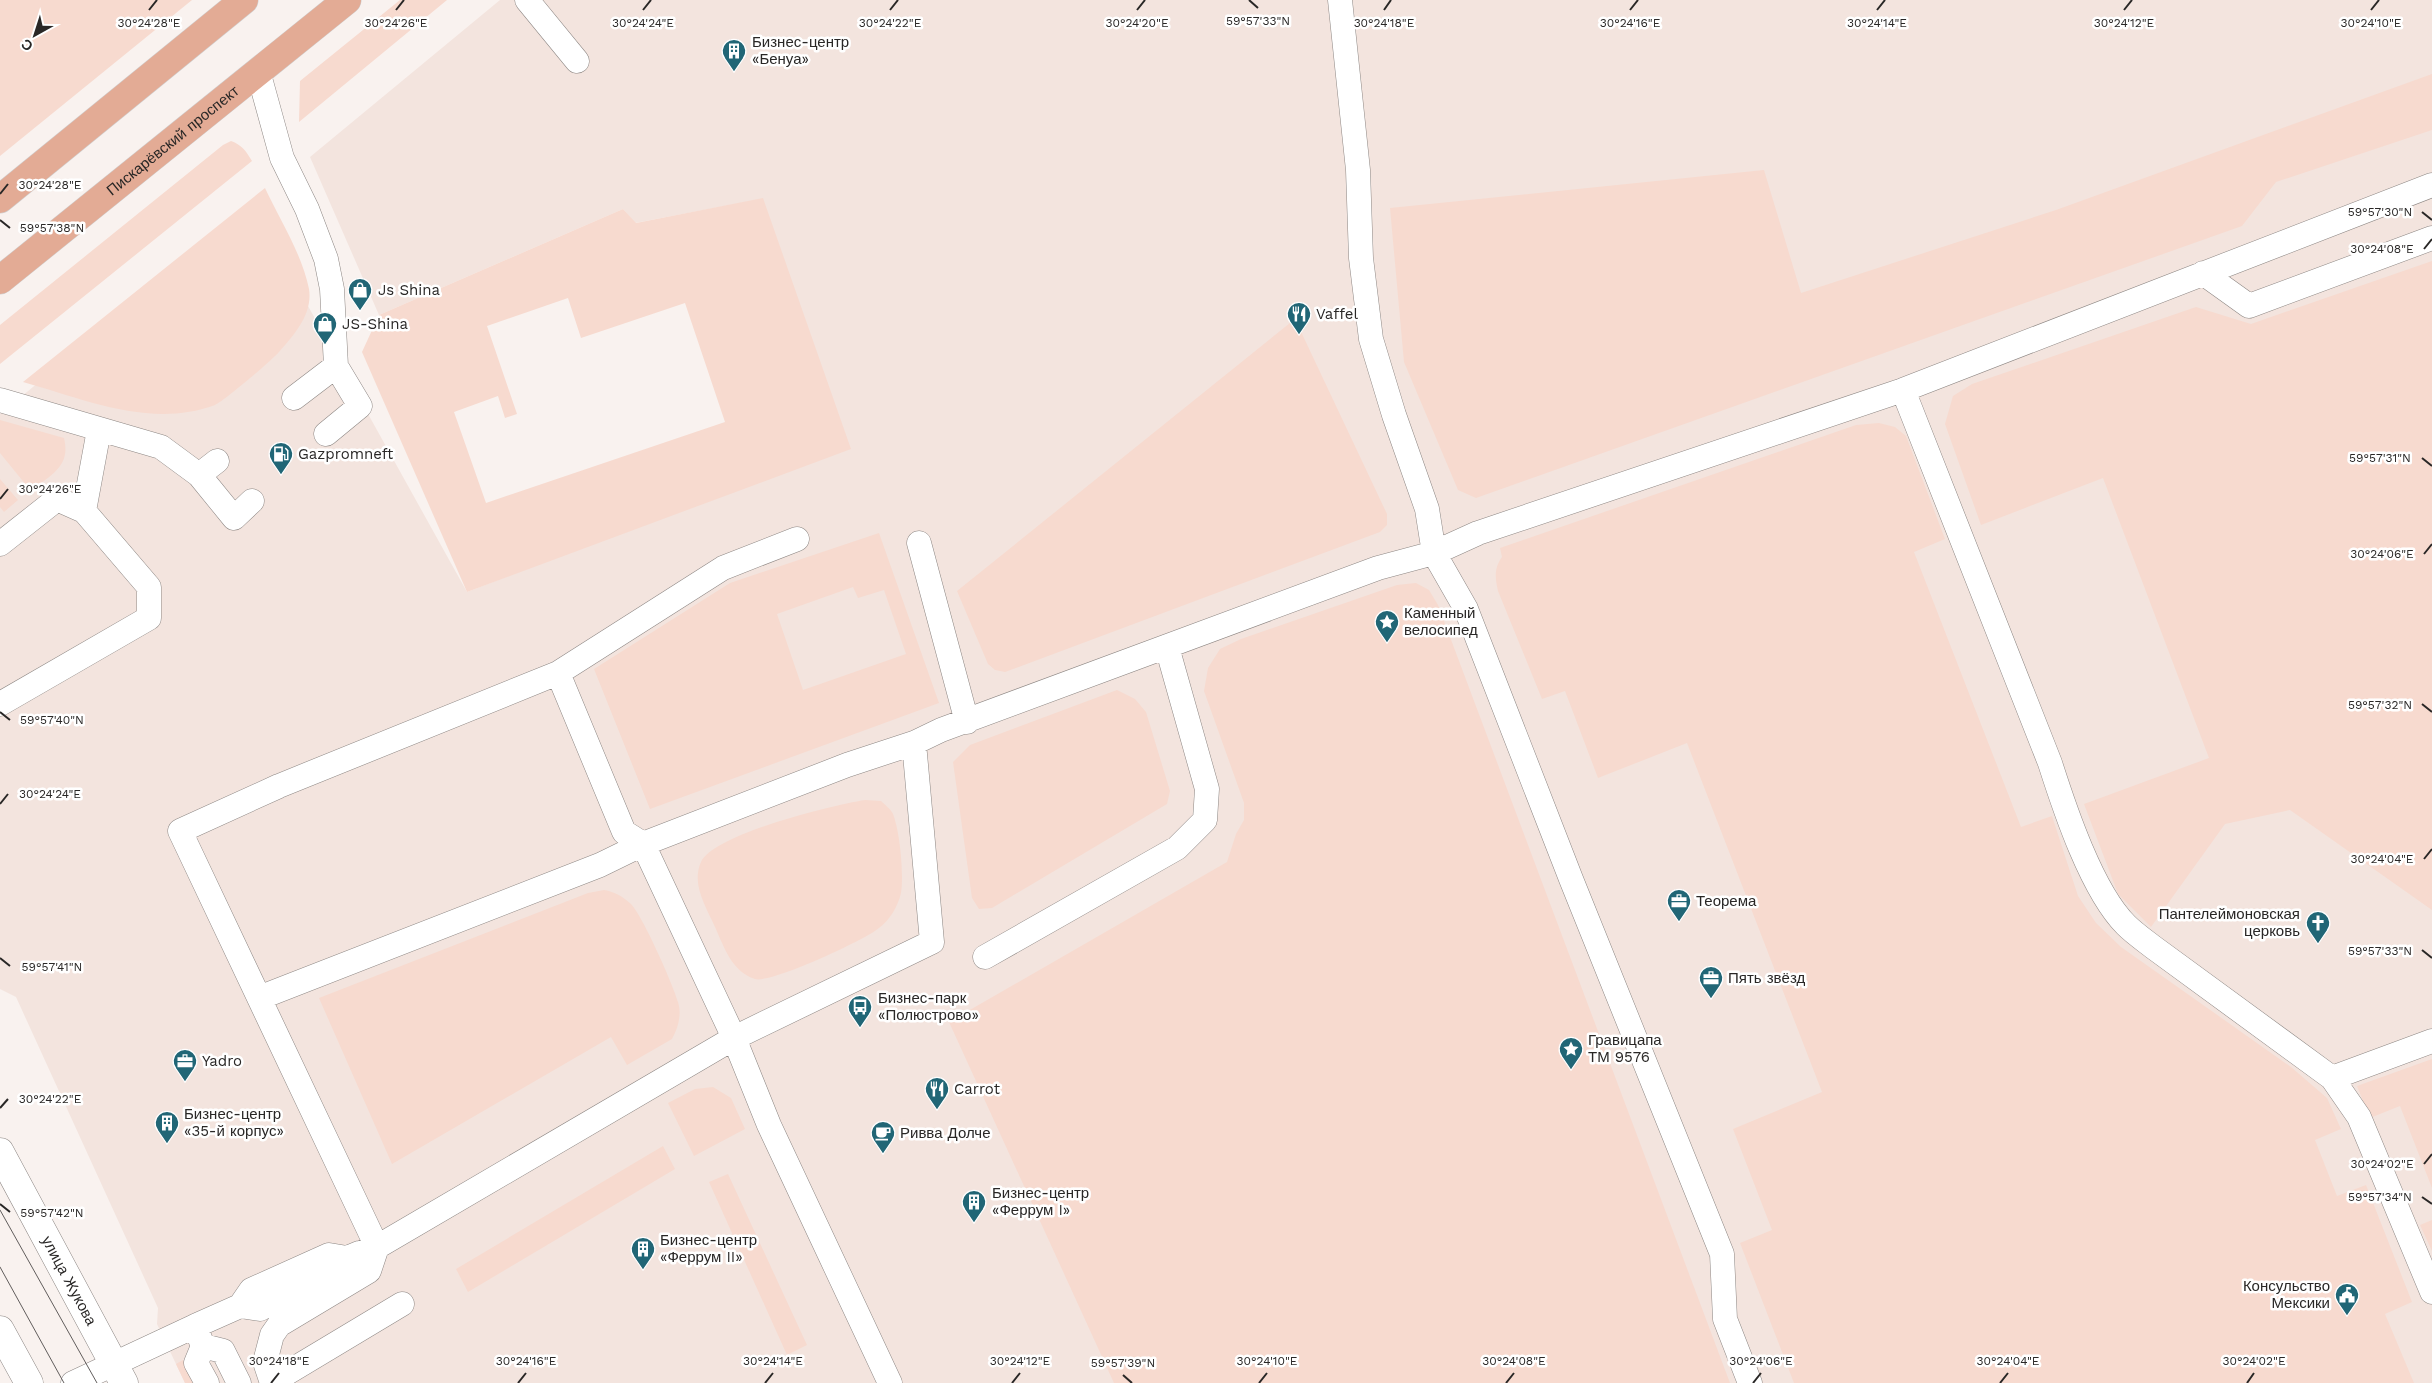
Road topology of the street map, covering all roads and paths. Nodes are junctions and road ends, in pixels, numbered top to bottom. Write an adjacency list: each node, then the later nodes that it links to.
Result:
1 (244, 0): 8 (main road)
2 (347, 0): 6 (main road, Пискарёвский проспект)
3 (527, 0): 5 (lane)
4 (1340, 0): 23 (lane)
5 (578, 61)
6 (258, 71): 11 (main road, Пискарёвский проспект); 12 (lane)
7 (2432, 185): 10 (lane)
8 (0, 199)
9 (2432, 238): 10 (lane)
10 (2203, 274): 13 (lane)
11 (0, 280)
12 (336, 366): 14 (lane); 17 (lane)
13 (1903, 390): 23 (lane); 34 (lane)
14 (294, 398)
15 (0, 400): 16 (lane)
16 (99, 430): 18 (lane); 19 (lane)
17 (326, 434)
18 (252, 501)
19 (84, 510): 22 (lane); 26 (lane)
20 (797, 539): 25 (lane)
21 (919, 543): 27 (lane)
22 (0, 544)
23 (1434, 553): 24 (lane); 48 (lane)
24 (1167, 647): 27 (lane); 30 (lane)
25 (558, 673): 29 (lane); 31 (lane)
26 (0, 704)
27 (967, 722): 28 (lane)
28 (914, 743): 29 (lane); 32 (lane)
29 (644, 844): 31 (lane); 32 (lane)
30 (985, 958)
31 (259, 998): 36 (lane)
32 (734, 1038): 36 (lane); 47 (lane)
33 (2432, 1041): 34 (lane)
34 (2332, 1078): 37 (lane)
35 (0, 1152): 41 (street, улица Жукова)
36 (377, 1246): 40 (lane); 42 (lane)
37 (2432, 1292)
38 (402, 1304): 42 (lane)
39 (0, 1330): 43 (street)
40 (199, 1336): 41 (lane); 45 (lane); 46 (lane)
41 (120, 1373): 44 (lane)
42 (272, 1382)
43 (29, 1383)
44 (72, 1383)
45 (207, 1383)
46 (239, 1383)
47 (890, 1383)
48 (1750, 1383)

